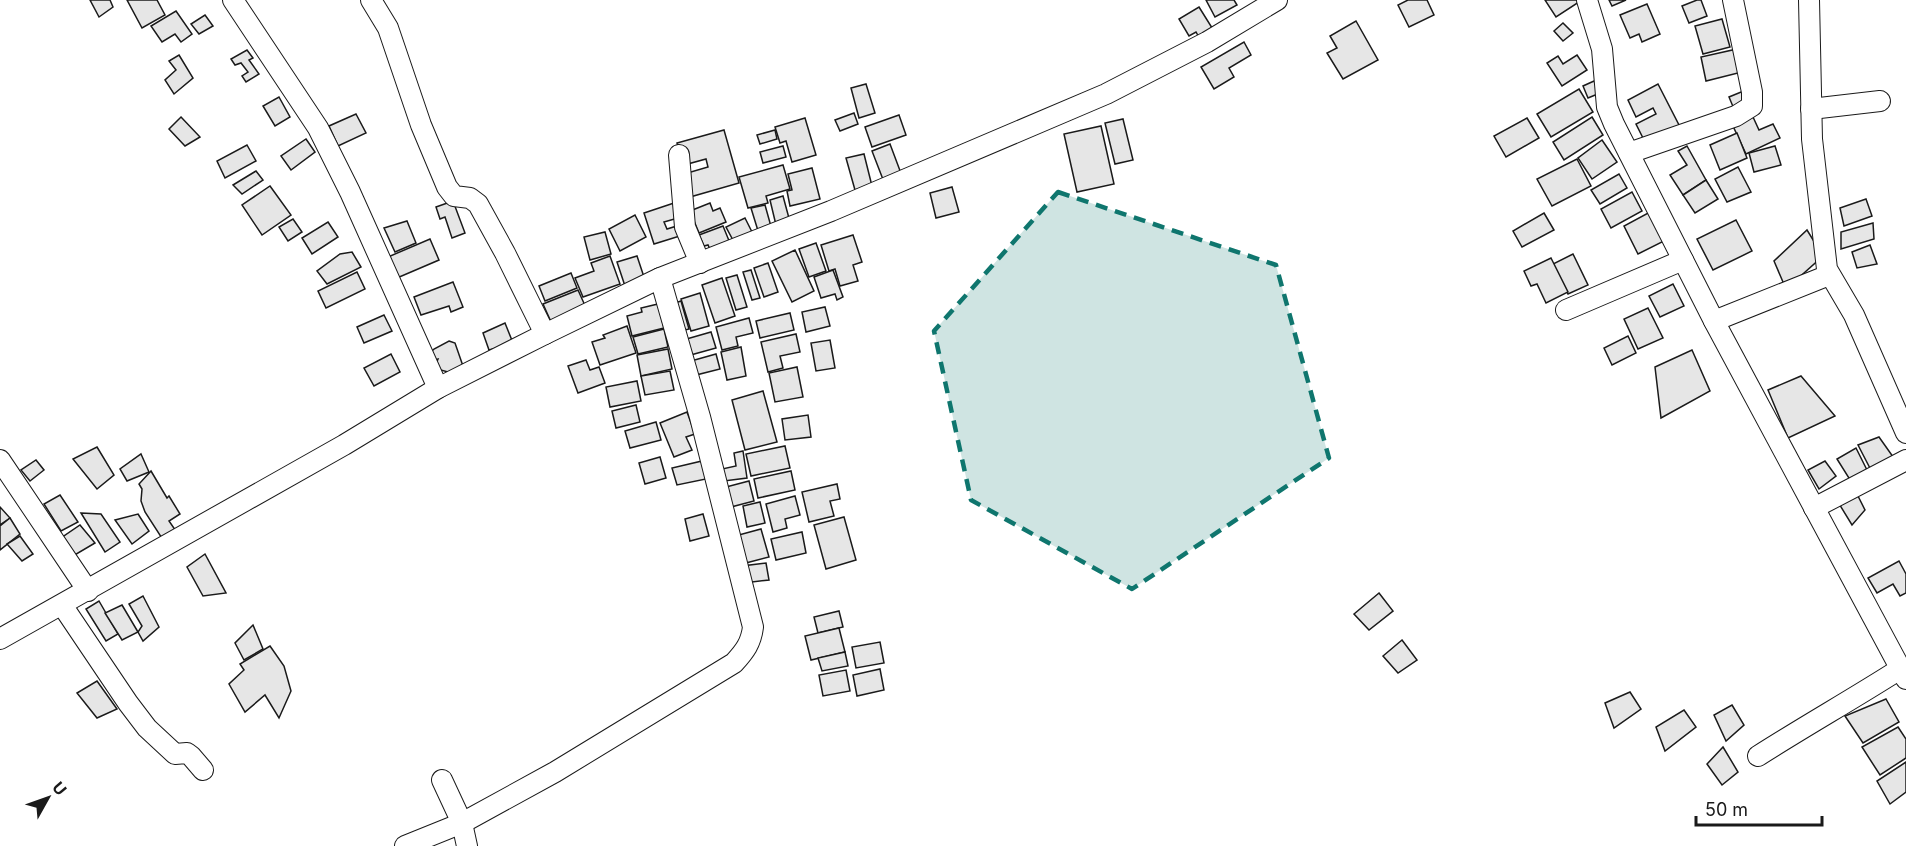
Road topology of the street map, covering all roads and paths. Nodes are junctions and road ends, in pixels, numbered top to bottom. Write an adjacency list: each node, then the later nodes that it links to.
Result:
1 (233, 0): 18 (street)
2 (371, 0): 17 (street)
3 (1277, 0): 12 (street)
4 (1587, 0): 9 (street)
5 (1733, 0): 9 (street)
6 (1809, 0): 8 (street)
7 (1880, 101): 8 (street)
8 (1811, 109): 13 (street)
9 (1629, 153): 11 (street)
10 (679, 155): 12 (street)
11 (1683, 260): 15 (street); 16 (street)
12 (700, 262): 14 (street)
13 (1829, 275): 16 (street); 19 (street)
14 (660, 278): 17 (street); 30 (street)
15 (1566, 310)
16 (1714, 321): 22 (street)
17 (545, 334): 18 (street)
18 (438, 388): 23 (street)
19 (1906, 433)
20 (0, 460): 23 (street)
21 (1906, 460): 22 (street)
22 (1814, 508): 26 (street)
23 (88, 591): 24 (street)
24 (62, 605): 25 (street); 28 (street)
25 (0, 639)
26 (1903, 674): 27 (street)
27 (1758, 756)
28 (203, 770)
29 (442, 780): 30 (street)
30 (462, 823): 31 (street); 32 (street)
31 (405, 846)
32 (467, 846)

